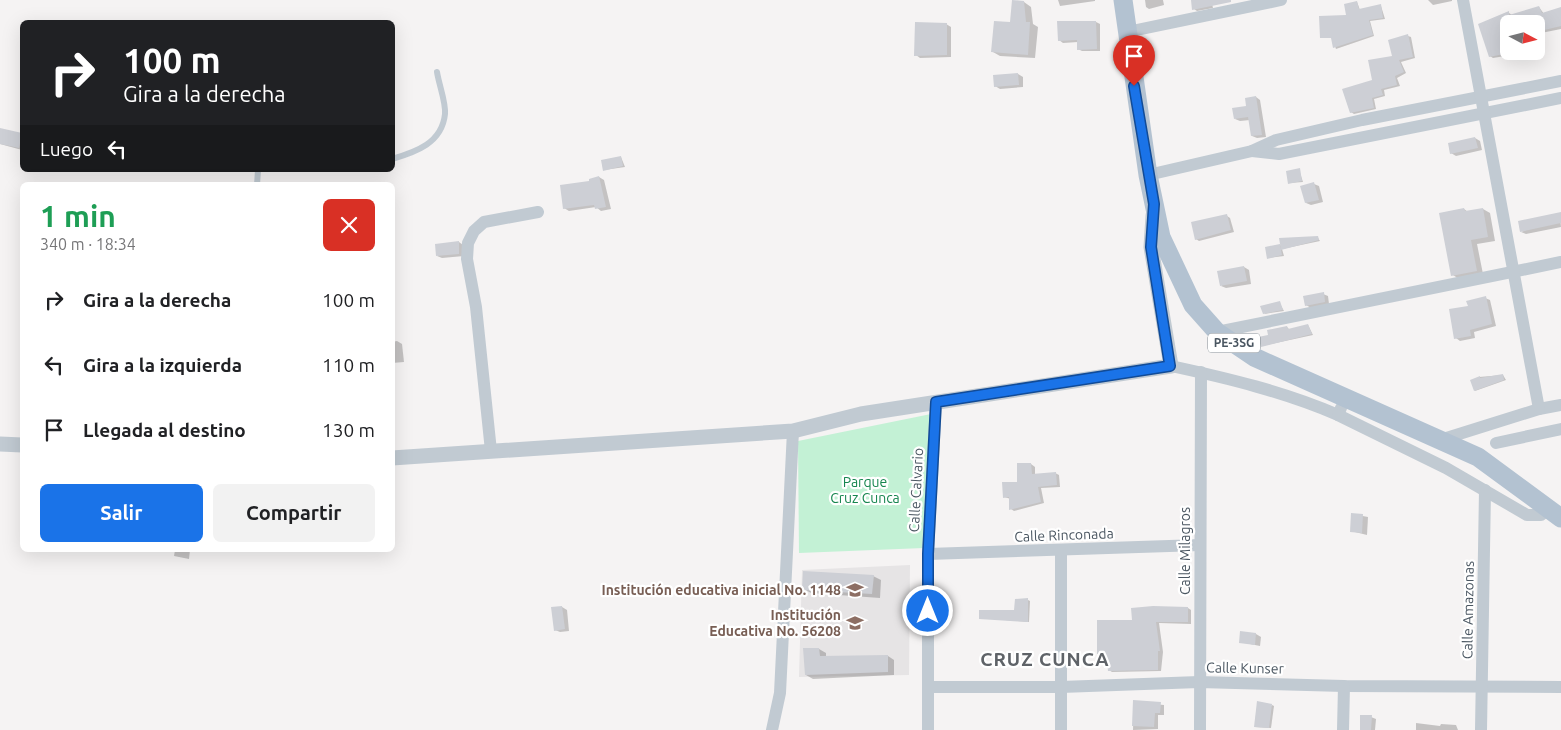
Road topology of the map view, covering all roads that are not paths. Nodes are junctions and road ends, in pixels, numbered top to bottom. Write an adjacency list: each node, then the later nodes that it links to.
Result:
1 (1123, 0): 4 (main road, PE-3SG)
2 (1281, 0): 4 (street)
3 (1463, 0): 8 (street)
4 (1126, 32): 16 (main road, PE-3SG)
5 (437, 72): 15 (lane)
6 (1561, 81): 7 (street)
7 (1523, 87): 8 (street); 10 (street)
8 (1481, 95): 11 (street); 12 (street)
9 (1561, 98): 10 (street)
10 (1526, 104): 11 (street)
11 (1484, 112): 13 (street); 20 (street)
12 (1362, 120): 13 (street); 14 (street)
13 (1366, 135): 14 (street)
14 (1252, 151): 16 (street)
15 (395, 158)
16 (1148, 175): 17 (main road, PE-3SG)
17 (1154, 204): 21 (main road, PE-3SG); 22 (street)
18 (538, 212): 34 (street)
19 (1561, 262): 20 (street)
20 (1514, 271): 21 (street); 27 (street)
21 (1217, 332): 26 (main road, PE-3SG)
22 (1170, 366): 23 (street); 24 (street)
23 (1201, 372): 26 (street); 38 (street, Calle Milagros)
24 (936, 402): 29 (street); 40 (street, Calle Calvario)
25 (1561, 405): 27 (street)
26 (1341, 407): 30 (main road, PE-3SG); 36 (street)
27 (1539, 409): 30 (street)
28 (1561, 429): 31 (street)
29 (793, 431): 34 (street); 47 (street)
30 (1440, 440): 37 (main road, PE-3SG)
31 (1496, 443)
32 (0, 444): 33 (street)
33 (20, 445)
34 (491, 451): 35 (street)
35 (395, 458)
36 (1485, 490): 37 (street); 43 (street, Calle Amazonas)
37 (1554, 513)
38 (1200, 545): 39 (street, Calle Rinconada); 41 (street, Calle Milagros)
39 (1061, 550): 40 (street, Calle Rinconada); 44 (street)
40 (928, 554): 46 (street, Calle Calvario)
41 (1199, 682): 42 (street, Calle Kunser); 44 (street, Calle Kunser); 50 (street, Calle Milagros)
42 (1344, 686): 43 (street, Calle Kunser); 51 (street)
43 (1482, 686): 45 (street, Calle Kunser); 52 (street, Calle Amazonas)
44 (1061, 687): 46 (street, Calle Kunser); 49 (street)
45 (1561, 687)
46 (928, 688): 48 (street, Calle Calvario)
47 (772, 730)
48 (928, 730)
49 (1061, 730)
50 (1200, 730)
51 (1343, 730)
52 (1481, 730)

